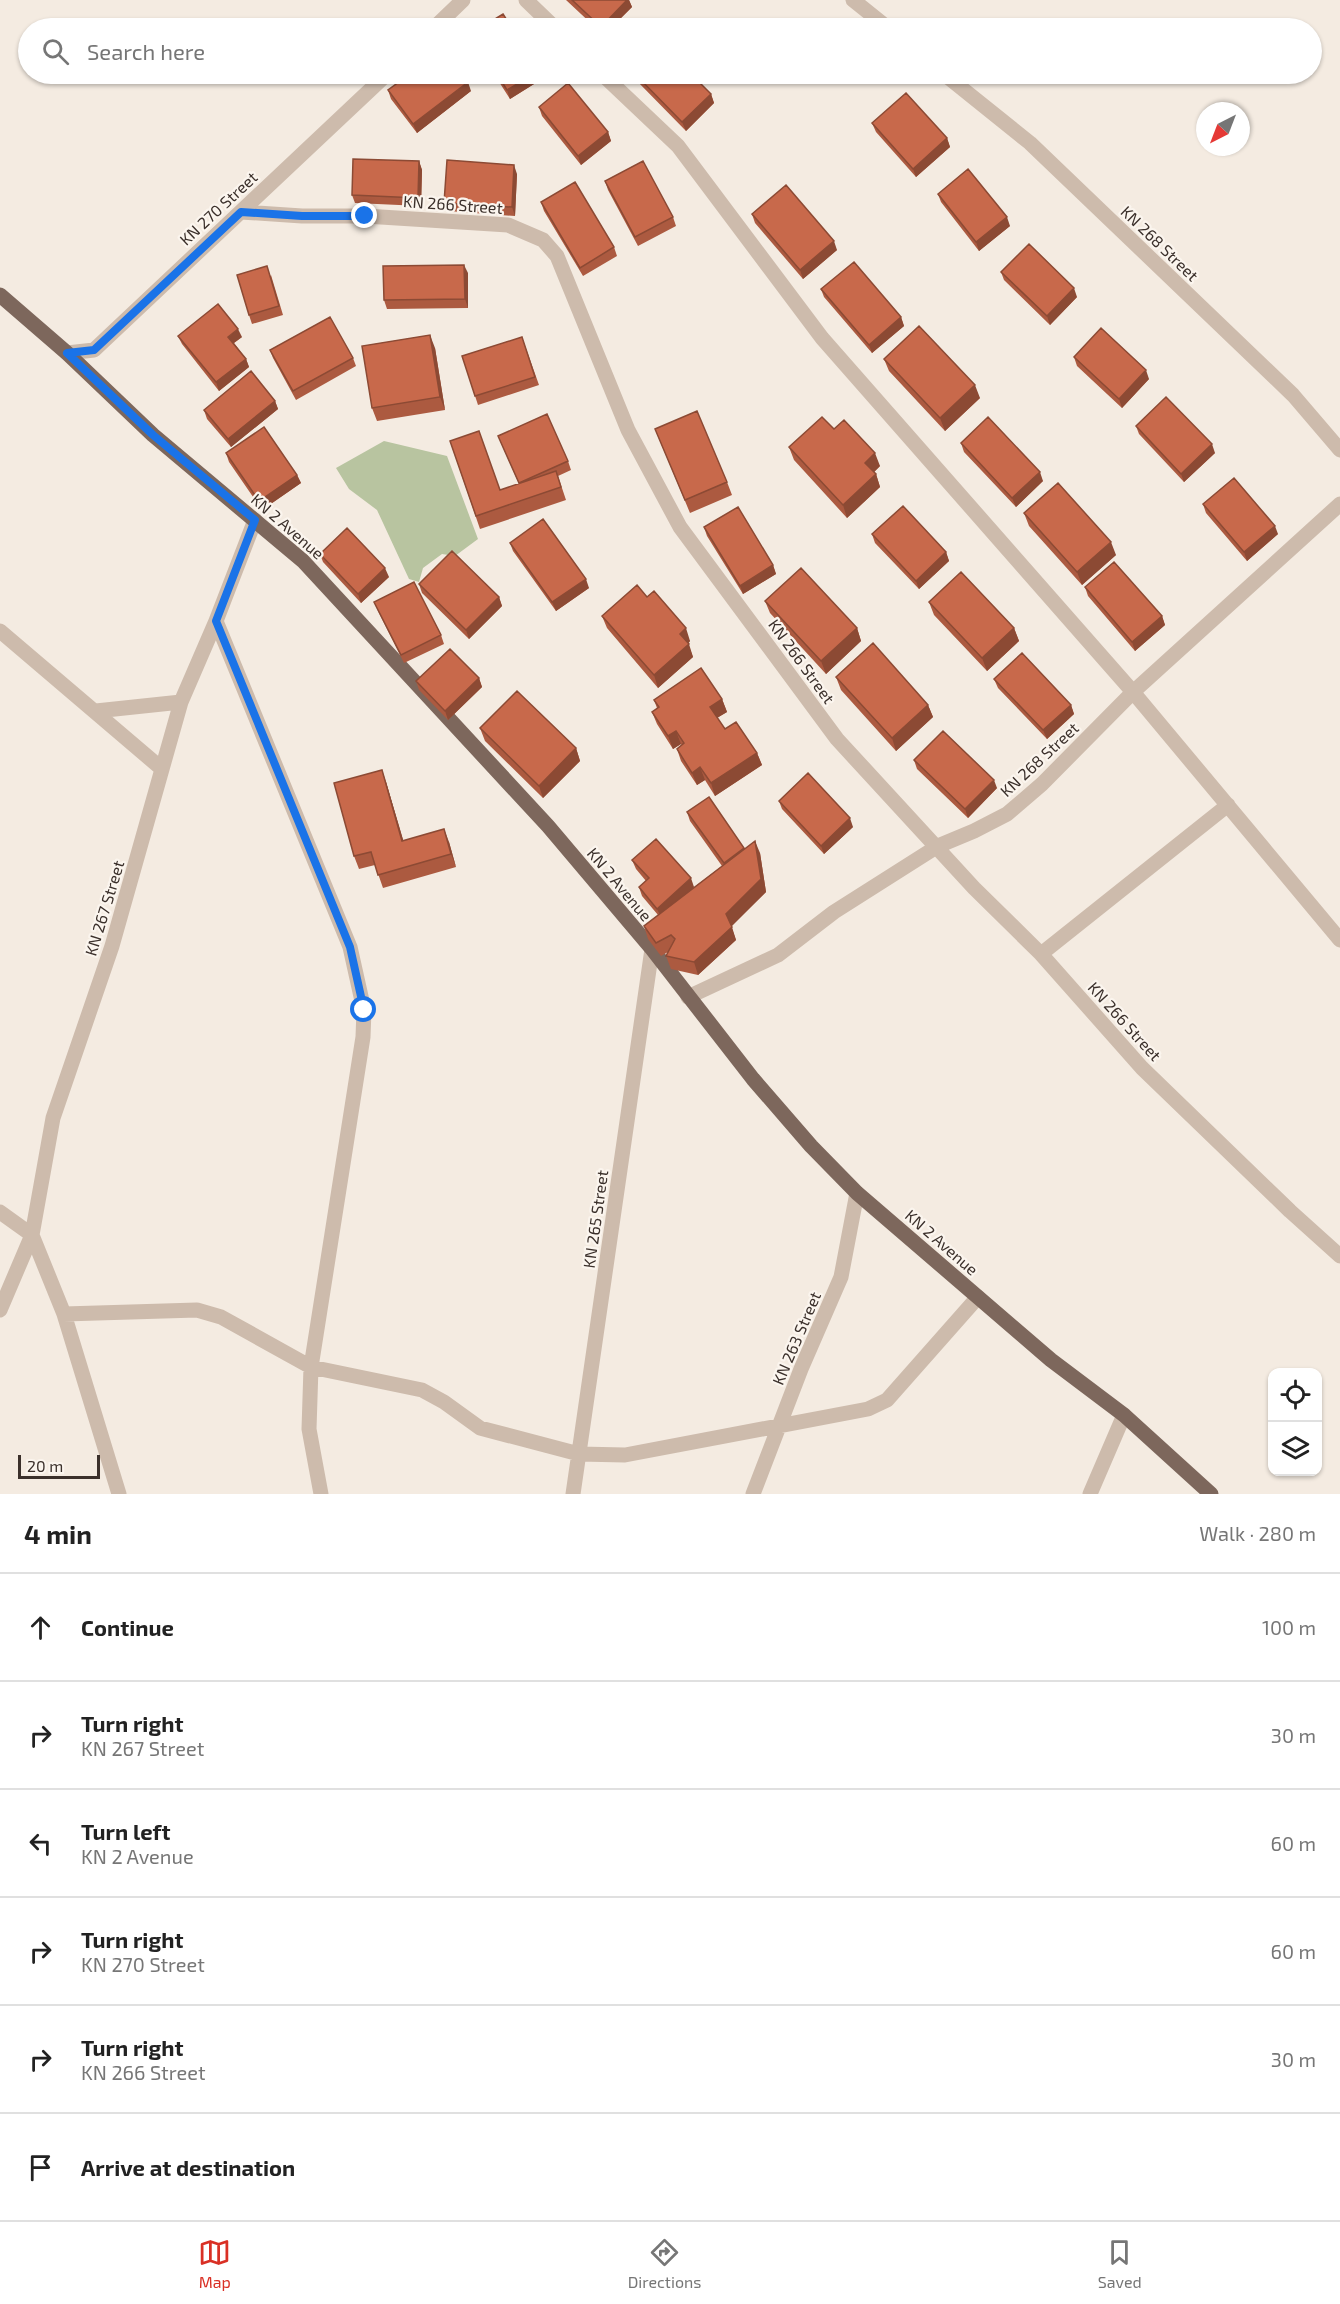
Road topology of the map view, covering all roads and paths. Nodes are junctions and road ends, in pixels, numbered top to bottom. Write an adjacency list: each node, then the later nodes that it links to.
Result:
1 (463, 0): 4 (street)
2 (526, 0): 5 (street)
3 (853, 0): 6 (street)
4 (444, 18)
5 (545, 18)
6 (876, 18)
7 (376, 84): 10 (street, KN 270 Street)
8 (613, 84): 18 (street)
9 (956, 84): 13 (street, KN 268 Street)
10 (241, 212): 12 (street, KN 270 Street); 23 (street, KN 266 Street)
11 (0, 295): 12 (main road, KN 2 Avenue)
12 (67, 353): 15 (main road, KN 2 Avenue)
13 (1340, 450)
14 (1340, 504): 18 (street, KN 268 Street)
15 (255, 520): 16 (street, KN 267 Street); 25 (main road, KN 2 Avenue)
16 (216, 621): 19 (street, KN 267 Street); 35 (street)
17 (0, 631): 20 (street)
18 (1133, 692): 22 (street); 23 (street, KN 268 Street)
19 (182, 702): 20 (street); 21 (street, KN 267 Street)
20 (96, 711): 21 (street)
21 (162, 769): 30 (street, KN 267 Street)
22 (1228, 805): 24 (street); 26 (street)
23 (938, 846): 26 (street, KN 266 Street); 27 (street, KN 268 Street)
24 (1340, 940)
25 (652, 949): 27 (main road, KN 2 Avenue); 38 (street, KN 265 Street)
26 (1041, 954): 31 (street, KN 266 Street)
27 (688, 997): 28 (main road, KN 2 Avenue)
28 (857, 1193): 32 (main road, KN 2 Avenue); 37 (street, KN 263 Street)
29 (0, 1212): 30 (street)
30 (32, 1235): 33 (street, KN 267 Street); 34 (street)
31 (1340, 1256)
32 (978, 1297): 36 (main road, KN 2 Avenue); 37 (street)
33 (0, 1310)
34 (64, 1314): 35 (street); 39 (street)
35 (311, 1367): 38 (street); 40 (street)
36 (1124, 1415): 43 (street); 44 (main road, KN 2 Avenue)
37 (778, 1428): 38 (street); 42 (street, KN 263 Street)
38 (579, 1454): 41 (street, KN 265 Street)
39 (119, 1494)
40 (321, 1494)
41 (573, 1494)
42 (753, 1494)
43 (1090, 1494)
44 (1212, 1494)

